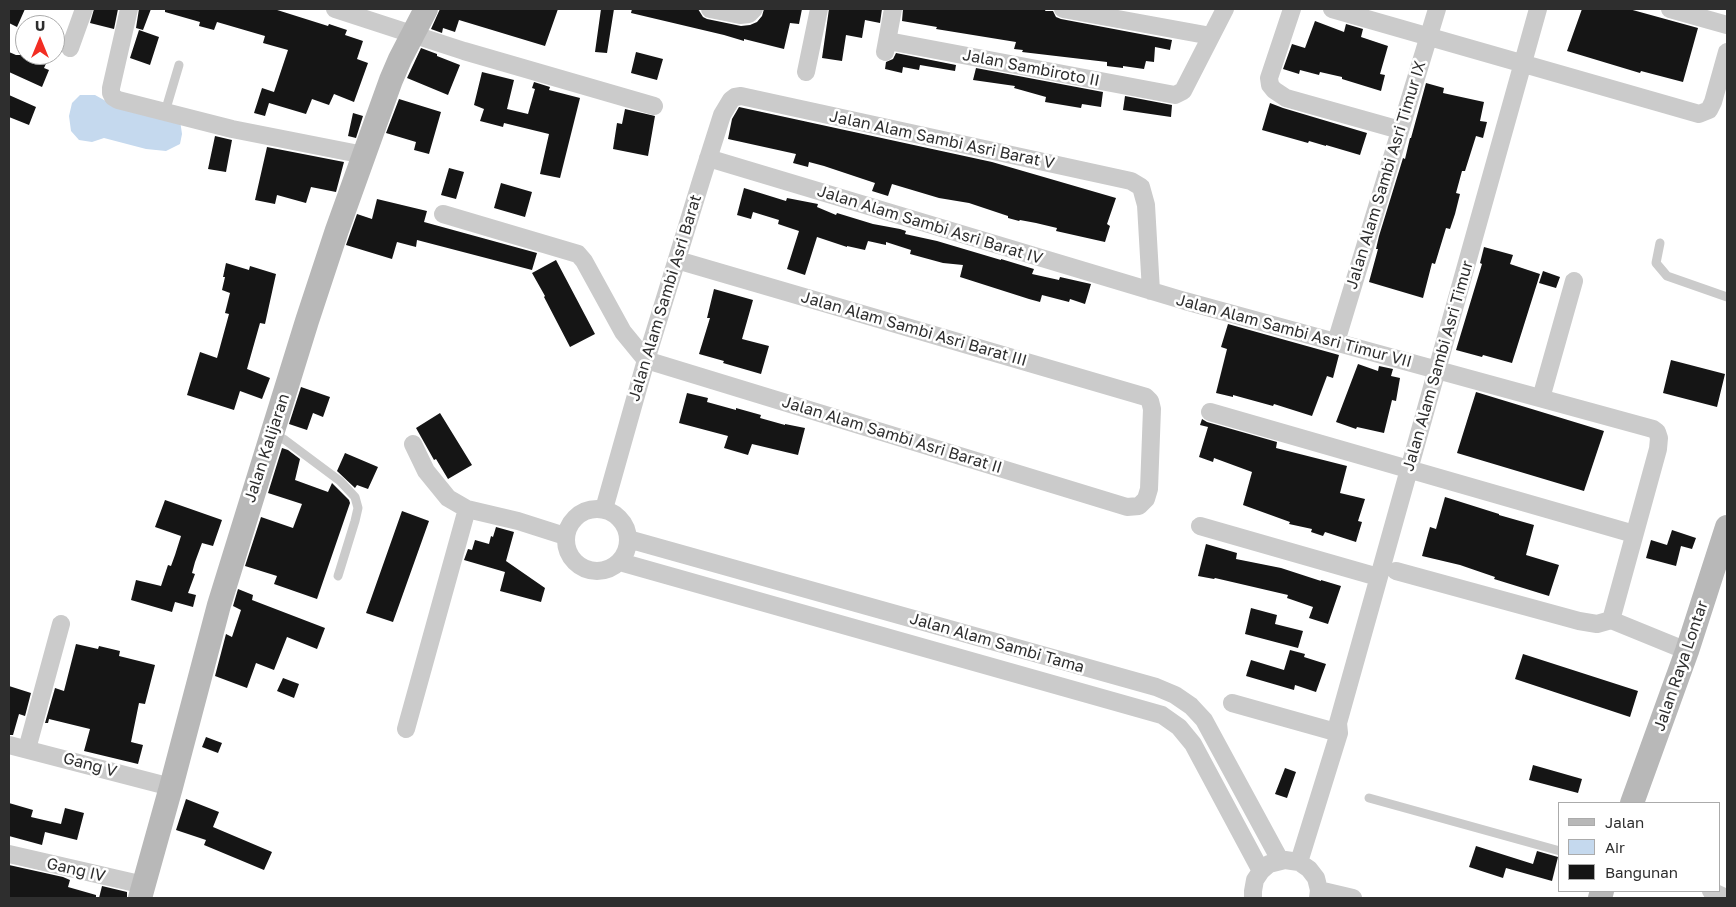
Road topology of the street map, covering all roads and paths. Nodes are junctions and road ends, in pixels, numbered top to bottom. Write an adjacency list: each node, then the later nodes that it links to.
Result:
1 (84, 9): 20 (street)
2 (129, 9): 27 (street)
3 (335, 9): 17 (street)
4 (426, 9): 17 (street, Jalan Kalijaran)
5 (710, 9): 6 (street)
6 (754, 9)
7 (819, 9): 24 (street)
8 (893, 9): 18 (street, Jalan Sambiroto II)
9 (1063, 9): 18 (street)
10 (1225, 9): 18 (street)
11 (1292, 9): 28 (street)
12 (1332, 9): 19 (street)
13 (1437, 9): 19 (street, Jalan Alam Sambi Asri Timur IX)
14 (1538, 9): 22 (street, Jalan Alam Sambi Asri Timur)
15 (1670, 9): 16 (street)
16 (1727, 25)
17 (413, 35): 26 (street); 29 (street, Jalan Kalijaran)
18 (1210, 36)
19 (1428, 36): 22 (street); 28 (street, Jalan Alam Sambi Asri Timur IX)
20 (70, 48)
21 (1727, 52): 22 (street)
22 (1523, 62): 39 (street, Jalan Alam Sambi Asri Timur)
23 (179, 65): 27 (lane)
24 (806, 72)
25 (741, 96): 30 (street, Jalan Alam Sambi Asri Barat); 35 (street, Jalan Alam Sambi Asri Barat V)
26 (654, 106)
27 (165, 112): 29 (street)
28 (1400, 130): 37 (street, Jalan Alam Sambi Asri Timur IX)
29 (364, 155): 42 (street, Jalan Kalijaran)
30 (708, 158): 33 (street, Jalan Alam Sambi Asri Barat); 35 (street, Jalan Alam Sambi Asri Barat IV)
31 (443, 214): 38 (street)
32 (1660, 243): 36 (lane)
33 (677, 260): 38 (street, Jalan Alam Sambi Asri Barat); 45 (street, Jalan Alam Sambi Asri Barat III)
34 (1574, 281): 40 (street)
35 (1155, 292): 37 (street, Jalan Alam Sambi Asri Timur VII)
36 (1727, 297)
37 (1336, 342): 39 (street, Jalan Alam Sambi Asri Timur VII)
38 (646, 360): 45 (street, Jalan Alam Sambi Asri Barat II); 47 (street, Jalan Alam Sambi Asri Barat)
39 (1437, 369): 40 (street, Jalan Alam Sambi Asri Timur VII); 44 (street, Jalan Alam Sambi Asri Timur)
40 (1542, 398): 50 (street, Jalan Alam Sambi Asri Timur VII)
41 (1210, 412): 44 (street)
42 (272, 434): 55 (lane); 65 (street, Jalan Kalijaran)
43 (413, 444): 46 (street)
44 (1409, 469): 50 (street); 56 (street, Jalan Alam Sambi Asri Timur)
45 (1139, 506)
46 (467, 509): 51 (street); 61 (street)
47 (604, 509): 51 (street); 52 (street)
48 (1200, 526): 56 (street)
49 (1727, 527): 59 (street, Jalan Raya Lontar)
50 (1634, 534): 57 (street)
51 (565, 536): 53 (street)
52 (628, 539): 53 (street); 70 (street, Jalan Alam Sambi Tama)
53 (620, 562): 71 (street, Jalan Alam Sambi Tama)
54 (1396, 571): 57 (street)
55 (338, 576)
56 (1378, 577): 62 (street, Jalan Alam Sambi Asri Timur)
57 (1611, 620): 59 (street)
58 (60, 624): 64 (street)
59 (1688, 651): 67 (street, Jalan Raya Lontar)
60 (1232, 703): 62 (street)
61 (406, 729)
62 (1336, 729): 70 (street, Jalan Alam Sambi Asri Timur)
63 (9, 745): 64 (street, Gang V)
64 (27, 749): 65 (street, Gang V)
65 (171, 787): 72 (street, Jalan Kalijaran)
66 (1369, 798): 68 (lane)
67 (1632, 802)
68 (1558, 850)
69 (9, 854): 72 (street, Gang IV)
70 (1290, 861): 71 (street); 74 (street, Jalan Alam Sambi Tama)
71 (1261, 871): 75 (street)
72 (142, 892)
73 (1713, 892): 77 (street)
74 (1319, 894): 76 (street)
75 (1253, 898)
76 (1353, 898)
77 (1726, 898)

